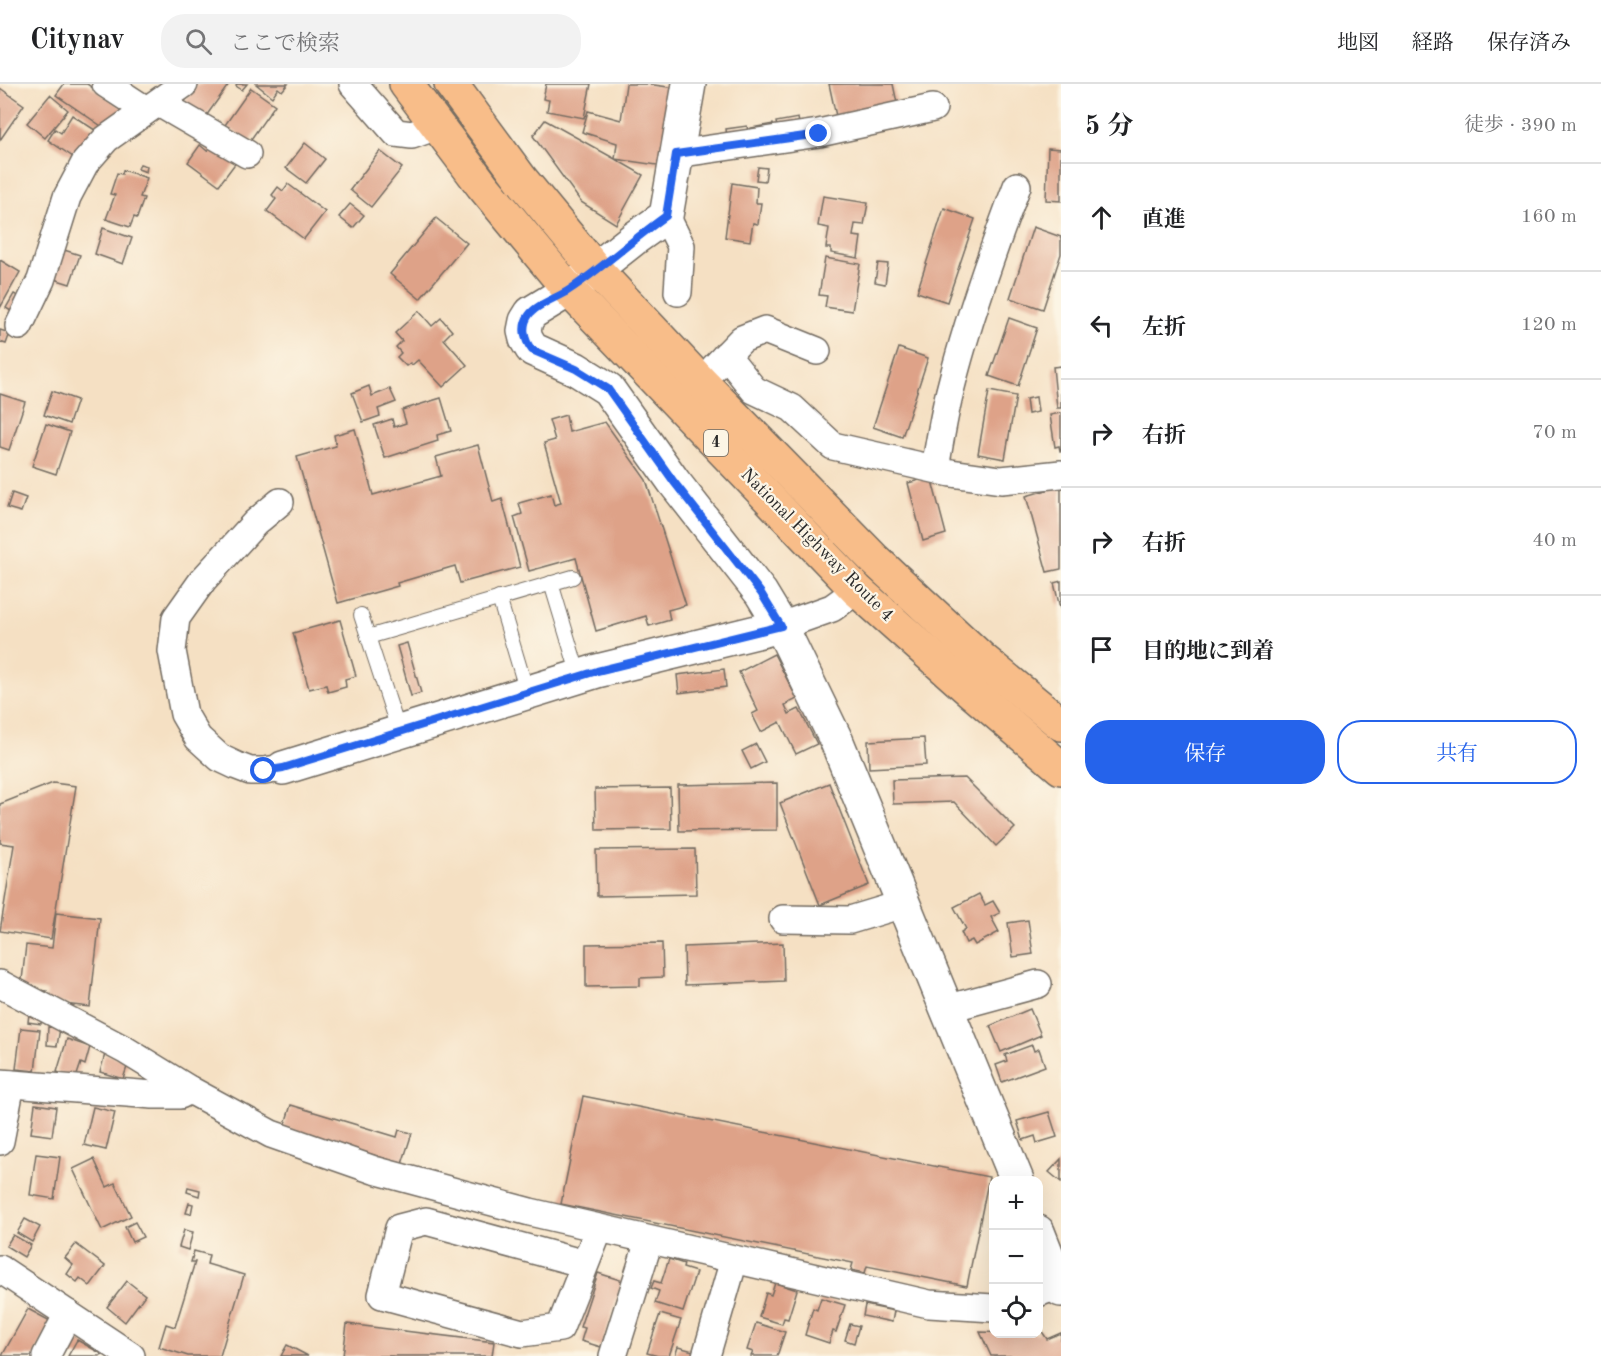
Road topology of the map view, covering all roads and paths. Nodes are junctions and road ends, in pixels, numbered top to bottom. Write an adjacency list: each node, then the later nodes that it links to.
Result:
1 (106, 84): 7 (street)
2 (184, 84): 7 (street)
3 (353, 84): 9 (street)
4 (406, 84): 9 (highway, National Highway Route 4 / 4)
5 (451, 84): 14 (highway, National Highway Route 4 / 4)
6 (689, 84): 11 (street)
7 (152, 106): 10 (street); 17 (street)
8 (933, 108): 11 (street)
9 (437, 126): 15 (highway, National Highway Route 4 / 4)
10 (247, 154)
11 (676, 154): 13 (street)
12 (1017, 186): 21 (street)
13 (666, 216): 14 (street); 16 (street)
14 (596, 270): 15 (street); 20 (highway, National Highway Route 4 / 4)
15 (569, 290): 26 (highway, National Highway Route 4 / 4); 29 (street)
16 (678, 292)
17 (19, 326)
18 (817, 351): 19 (street)
19 (726, 355): 20 (street); 21 (street)
20 (701, 382): 33 (highway, National Highway Route 4 / 4)
21 (935, 468): 22 (street)
22 (1061, 474)
23 (280, 502): 35 (street)
24 (573, 577): 25 (lane)
25 (551, 583): 27 (lane); 31 (lane)
26 (857, 590): 29 (street); 36 (highway, National Highway Route 4 / 4)
27 (499, 598): 30 (lane); 32 (lane)
28 (362, 615): 30 (lane)
29 (781, 626): 31 (street); 37 (street)
30 (368, 637): 34 (lane)
31 (579, 676): 32 (street)
32 (527, 692): 34 (street)
33 (1061, 724)
34 (399, 732): 35 (street)
35 (283, 768)
36 (1061, 768)
37 (903, 904): 38 (street); 41 (street)
38 (783, 919)
39 (0, 984): 43 (street)
40 (1038, 984): 41 (street)
41 (946, 1009): 45 (street)
42 (5, 1083): 43 (street); 44 (street)
43 (190, 1089): 46 (street)
44 (0, 1141)
45 (1015, 1176)
46 (599, 1229): 47 (street); 50 (street)
47 (649, 1241): 49 (street); 57 (street)
48 (1043, 1251): 52 (street)
49 (734, 1260): 53 (street); 58 (street)
50 (585, 1264): 50 (street)
51 (0, 1269): 54 (street)
52 (1053, 1289)
53 (989, 1308)
54 (68, 1314): 55 (street); 56 (street)
55 (46, 1356)
56 (131, 1356)
57 (613, 1356)
58 (706, 1356)

